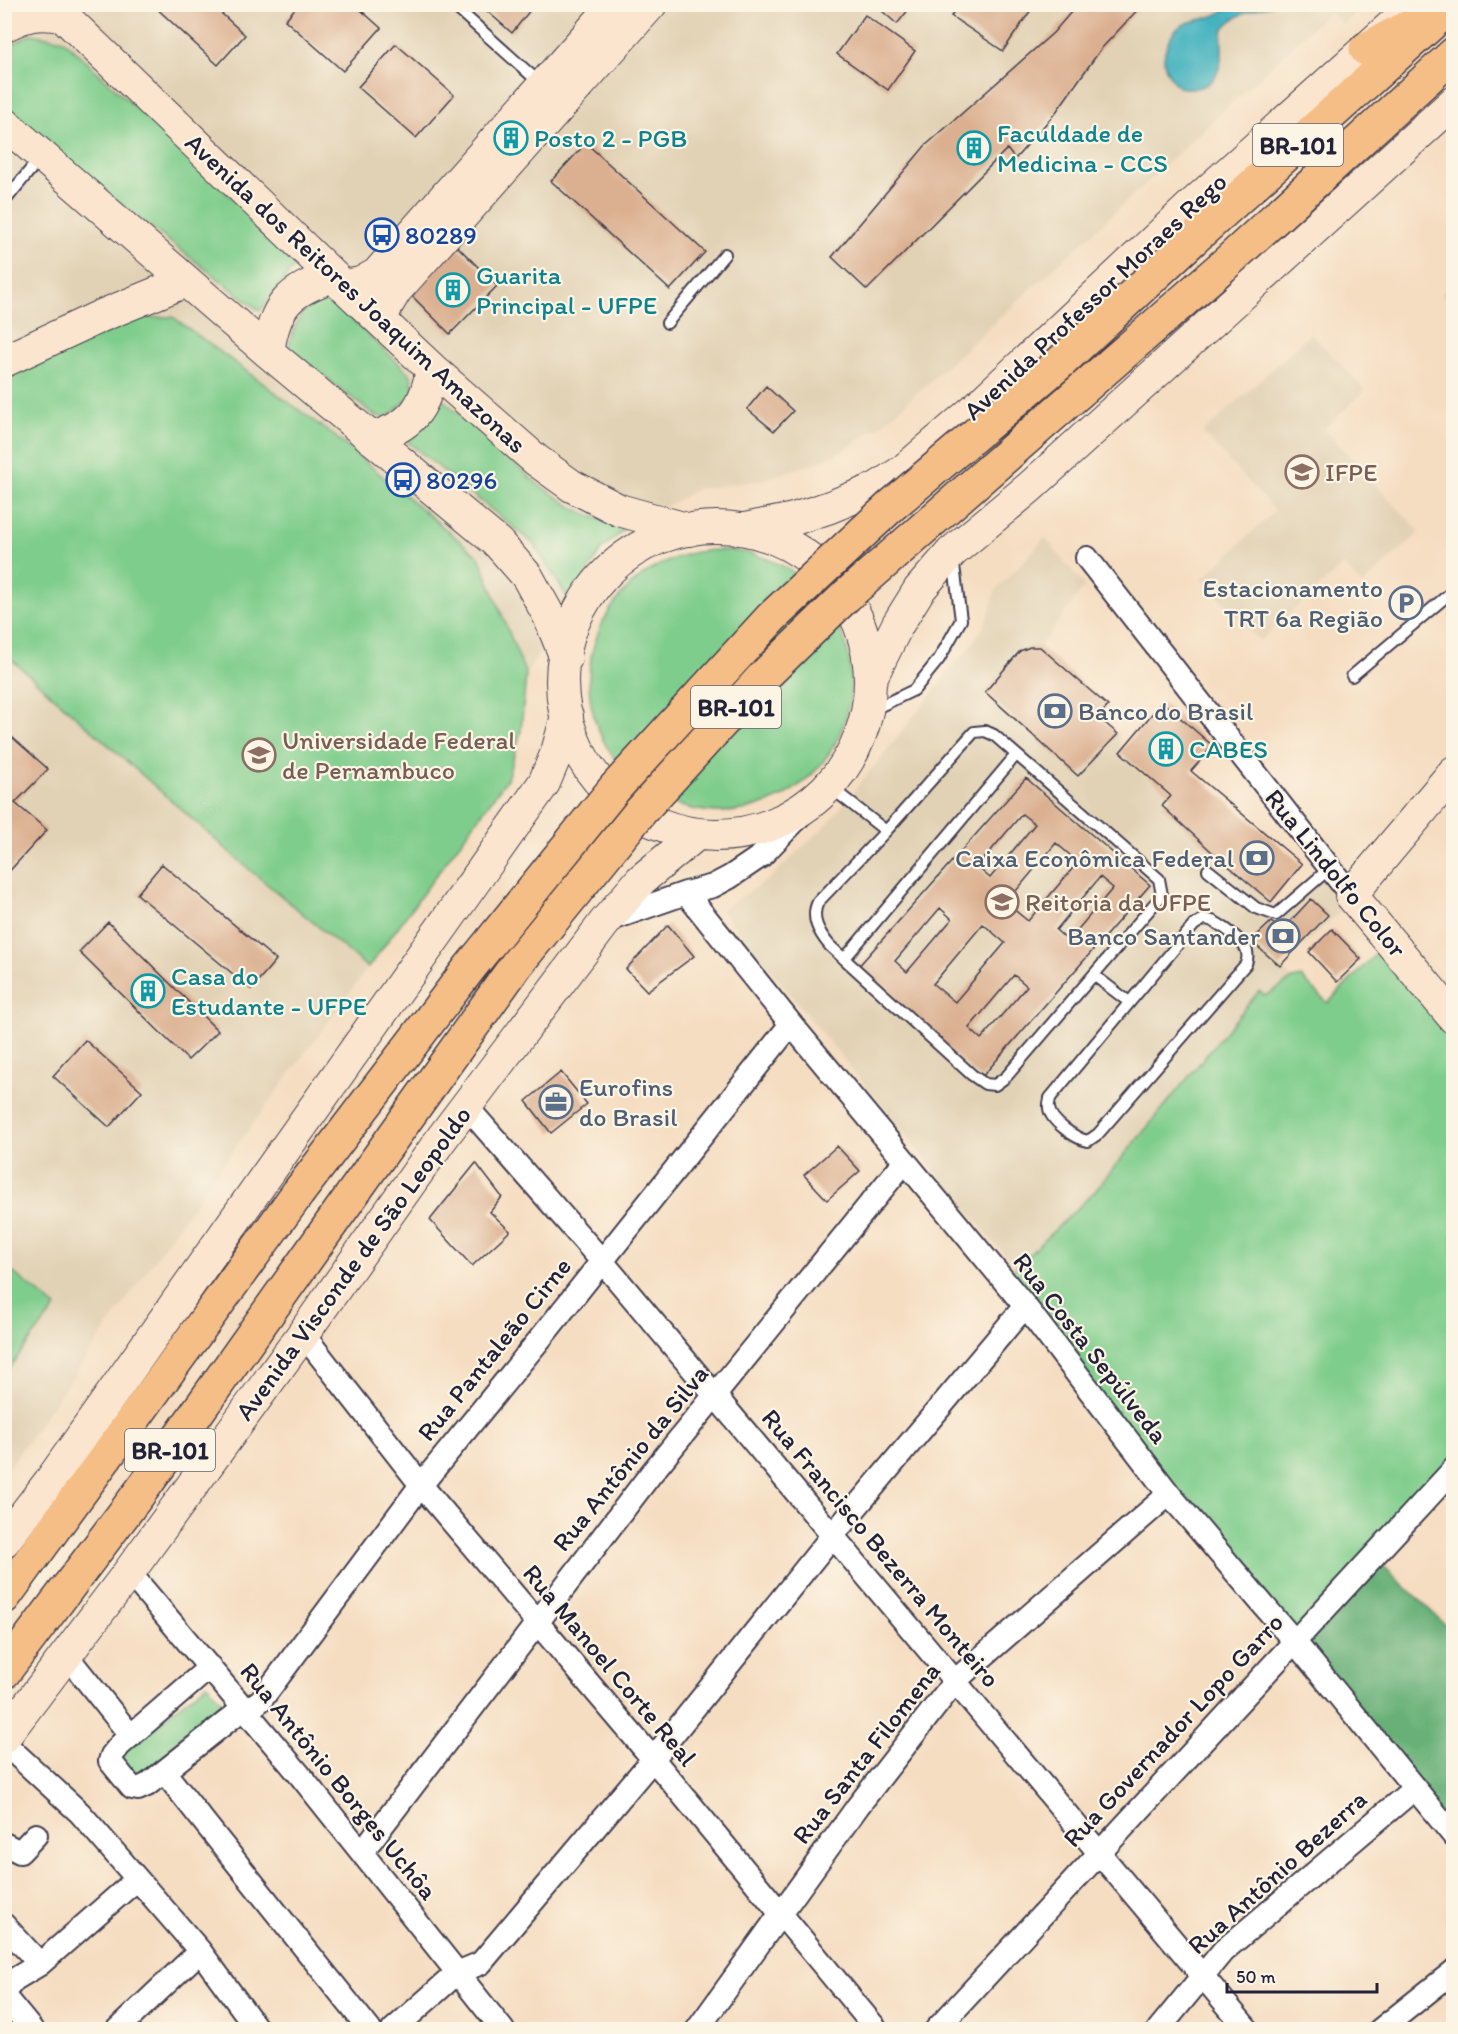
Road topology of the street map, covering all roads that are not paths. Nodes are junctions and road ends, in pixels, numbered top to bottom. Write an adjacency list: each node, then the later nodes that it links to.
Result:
1 (452, 4): 9 (lane)
2 (615, 4): 9 (main road)
3 (651, 4): 17 (main road)
4 (1441, 7): 7 (highway, BR-101)
5 (57, 10): 6 (main road); 16 (main road, Avenida dos Reitores Joaquim Amazonas)
6 (4, 26)
7 (1386, 43): 23 (main road, Avenida Professor Moraes Rego); 60 (highway, BR-101, bridge)
8 (1442, 65): 65 (highway, Avenida Visconde de São Leopoldo / BR-101, bridge)
9 (543, 86): 16 (main road)
10 (1452, 103): 25 (main road)
11 (4, 123): 12 (main road)
12 (42, 155): 13 (lane); 15 (main road)
13 (4, 202)
14 (725, 254): 18 (lane)
15 (186, 281): 19 (main road); 20 (main road)
16 (338, 281): 17 (main road, Avenida dos Reitores Joaquim Amazonas); 19 (main road)
17 (381, 321): 21 (main road, Avenida dos Reitores Joaquim Amazonas)
18 (667, 323)
19 (268, 352): 22 (main road)
20 (4, 361)
21 (432, 369): 22 (main road); 24 (main road, Avenida dos Reitores Joaquim Amazonas)
22 (371, 438): 28 (main road)
23 (741, 529): 24 (main road); 30 (main road)
24 (694, 531): 28 (main road)
25 (952, 552): 30 (main road); 31 (lane)
26 (1087, 558): 38 (street, Rua Lindolfo Color)
27 (1454, 590): 29 (lane)
28 (566, 658): 32 (main road)
29 (1352, 676)
30 (871, 678): 31 (main road)
31 (868, 712): 35 (main road)
32 (567, 716): 37 (main road); 58 (main road)
33 (1016, 755): 36 (lane); 43 (lane); 44 (lane)
34 (1454, 772): 41 (main road)
35 (822, 793): 36 (lane); 37 (main road); 40 (street)
36 (886, 831): 43 (lane)
37 (697, 834): 42 (main road, Avenida Visconde de São Leopoldo)
38 (1330, 867): 39 (lane); 41 (street, Rua Lindolfo Color)
39 (1208, 870)
40 (686, 893): 42 (street); 47 (street, Rua Costa Sepúlveda)
41 (1351, 895): 46 (main road, Rua Lindolfo Color)
42 (605, 922): 48 (main road, Avenida Visconde de São Leopoldo)
43 (845, 958): 44 (lane)
44 (1095, 976): 45 (lane)
45 (1129, 1002): 45 (lane)
46 (1454, 1018)
47 (790, 1024): 49 (street, Rua Costa Sepúlveda); 50 (street, Rua Pantaleão Cirne)
48 (466, 1106): 50 (street, Rua Francisco Bezerra Monteiro); 52 (main road, Avenida Visconde de São Leopoldo)
49 (905, 1161): 51 (street, Rua Costa Sepúlveda); 53 (street, Rua Antônio da Silva)
50 (602, 1260): 53 (street, Rua Francisco Bezerra Monteiro); 55 (street, Rua Pantaleão Cirne)
51 (1025, 1306): 56 (street, Rua Costa Sepúlveda); 57 (street)
52 (303, 1334): 55 (street, Rua Manoel Corte Real); 59 (main road, Avenida Visconde de São Leopoldo)
53 (716, 1395): 57 (street, Rua Francisco Bezerra Monteiro); 61 (street, Rua Antônio da Silva)
54 (1454, 1469): 62 (street, Rua Governador Lopo Garro)
55 (421, 1485): 61 (street, Rua Manoel Corte Real); 67 (street, Rua Pantaleão Cirne)
56 (1169, 1494): 62 (street, Rua Costa Sepúlveda); 66 (street, Rua Santa Filomena)
57 (832, 1536): 66 (street, Rua Francisco Bezerra Monteiro); 71 (street)
58 (4, 1541)
59 (129, 1572): 63 (main road, Avenida Visconde de São Leopoldo); 64 (street, Rua Antônio Borges Uchôa)
60 (4, 1597)
61 (536, 1622): 71 (street, Rua Manoel Corte Real); 77 (street, Rua Antônio da Silva)
62 (1294, 1641): 73 (street, Rua Costa Sepúlveda); 78 (street, Rua Governador Lopo Garro)
63 (67, 1656): 68 (street); 69 (main road, Avenida Visconde de São Leopoldo)
64 (210, 1667): 67 (street, Rua Antônio Borges Uchôa); 68 (street)
65 (4, 1672)
66 (956, 1680): 78 (street, Rua Francisco Bezerra Monteiro); 80 (street, Rua Santa Filomena)
67 (244, 1708): 72 (street, Rua Pantaleão Cirne); 77 (street, Rua Antônio Borges Uchôa)
68 (131, 1736): 72 (street, Rua Pantaleão Cirne)
69 (4, 1737)
70 (4, 1743): 79 (street)
71 (653, 1759): 80 (street, Rua Manoel Corte Real); 85 (street)
72 (165, 1773): 92 (street)
73 (1415, 1788): 75 (street, Rua Costa Sepúlveda); 86 (street, Rua Antônio Bezerra)
74 (36, 1834): 76 (street)
75 (1454, 1836)
76 (4, 1844)
77 (362, 1852): 85 (street, Rua Antônio Borges Uchôa)
78 (1098, 1853): 86 (street, Rua Francisco Bezerra Monteiro); 97 (street, Rua Governador Lopo Garro)
79 (136, 1880): 82 (street); 83 (street)
80 (780, 1914): 95 (street, Rua Santa Filomena); 96 (street, Rua Manoel Corte Real)
81 (4, 1925): 83 (street)
82 (200, 1951): 90 (street); 91 (street)
83 (40, 1964): 87 (street)
84 (1454, 1971): 100 (street)
85 (457, 1974): 93 (street); 94 (street, Rua Antônio Borges Uchôa)
86 (1203, 1975): 98 (street, Rua Antônio Bezerra); 99 (street, Rua Francisco Bezerra Monteiro)
87 (4, 1992)
88 (4, 1996): 89 (street)
89 (32, 2030)
90 (117, 2030)
91 (258, 2030)
92 (370, 2030)
93 (393, 2030)
94 (503, 2030)
95 (697, 2030)
96 (877, 2030)
97 (936, 2030)
98 (1158, 2030)
99 (1248, 2030)
100 (1380, 2030)

